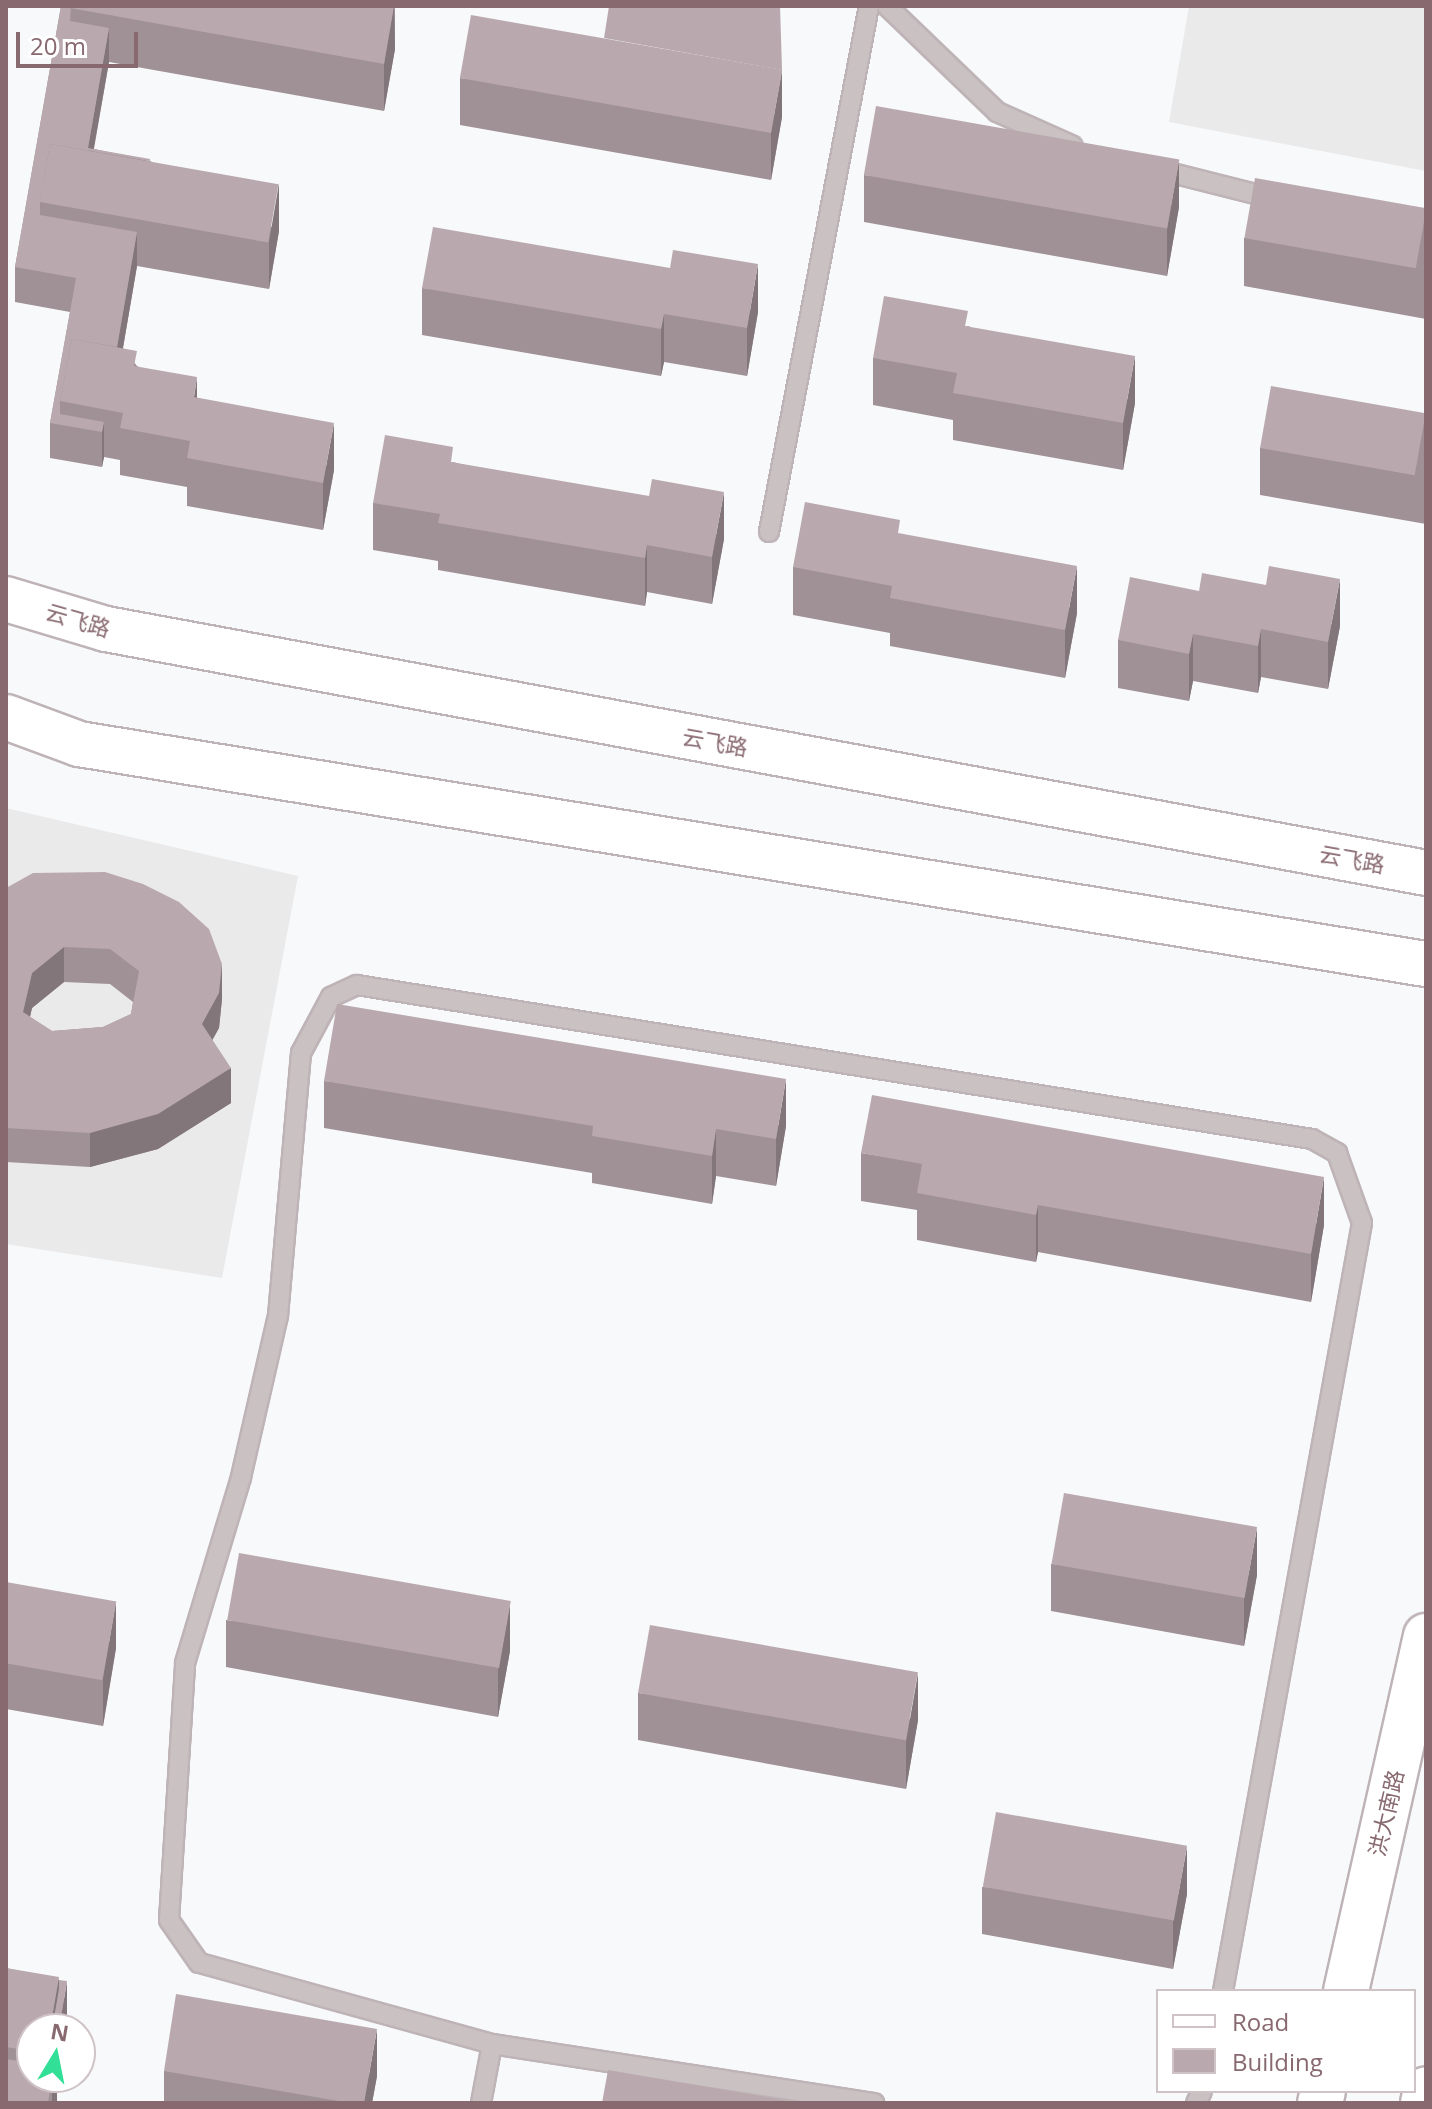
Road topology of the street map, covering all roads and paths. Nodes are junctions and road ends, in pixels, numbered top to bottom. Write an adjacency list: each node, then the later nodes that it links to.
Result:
1 (869, 6): 6 (lane)
2 (887, 6): 3 (lane)
3 (1099, 153)
4 (1141, 165): 5 (lane)
5 (1302, 205)
6 (769, 532)
7 (6, 599): 9 (main road, 云飞路)
8 (6, 717): 10 (main road)
9 (1426, 873)
10 (1426, 964)
11 (1426, 1636): 13 (main road, 洪大南路)
12 (1223, 1989): 14 (lane)
13 (1346, 1989)
14 (492, 2044): 16 (lane); 17 (lane)
15 (1426, 2089): 18 (main road)
16 (481, 2103)
17 (874, 2103)
18 (1423, 2103)

